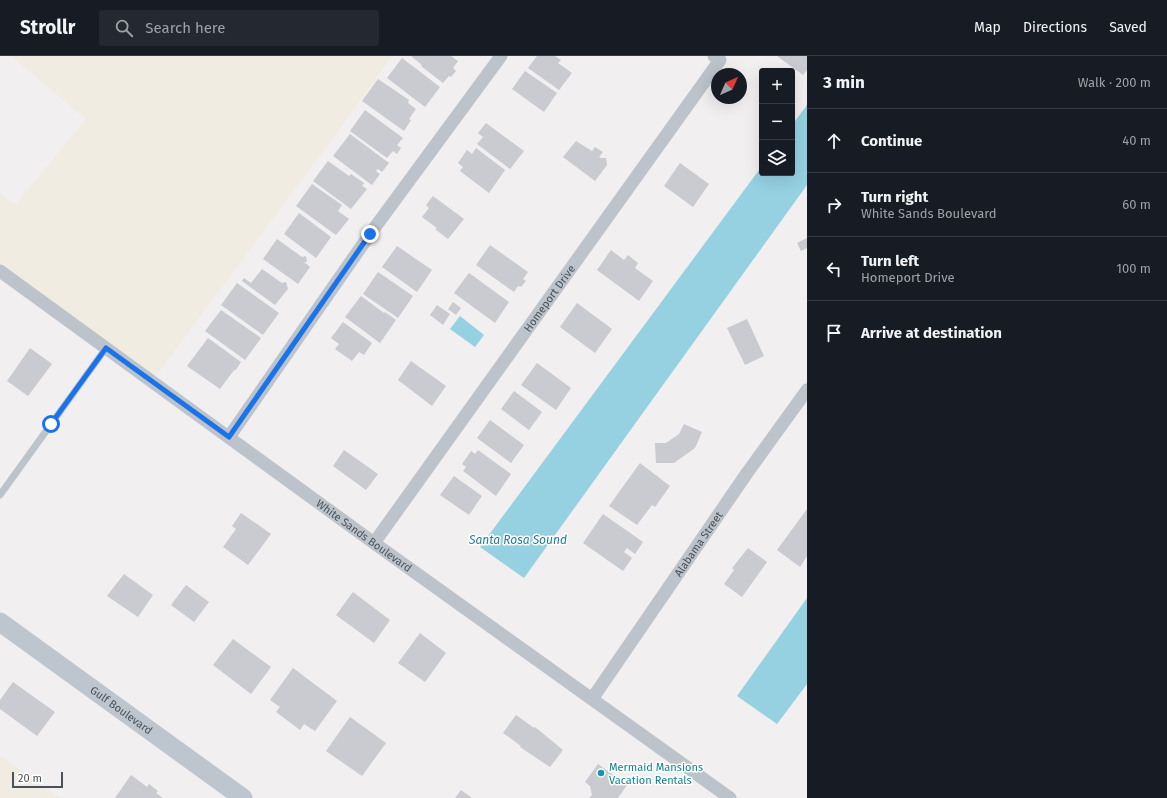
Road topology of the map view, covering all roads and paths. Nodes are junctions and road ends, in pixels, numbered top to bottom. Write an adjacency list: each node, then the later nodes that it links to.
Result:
1 (501, 56): 6 (street)
2 (719, 57): 8 (street, Homeport Drive)
3 (0, 272): 4 (street, White Sands Boulevard)
4 (106, 348): 6 (street, White Sands Boulevard); 7 (lane)
5 (807, 390): 10 (street, Alabama Street)
6 (229, 437): 8 (street, White Sands Boulevard)
7 (0, 495)
8 (374, 543): 10 (street, White Sands Boulevard)
9 (0, 622): 11 (main road, Gulf Boulevard)
10 (592, 699): 12 (street, White Sands Boulevard)
11 (243, 798)
12 (730, 798)

